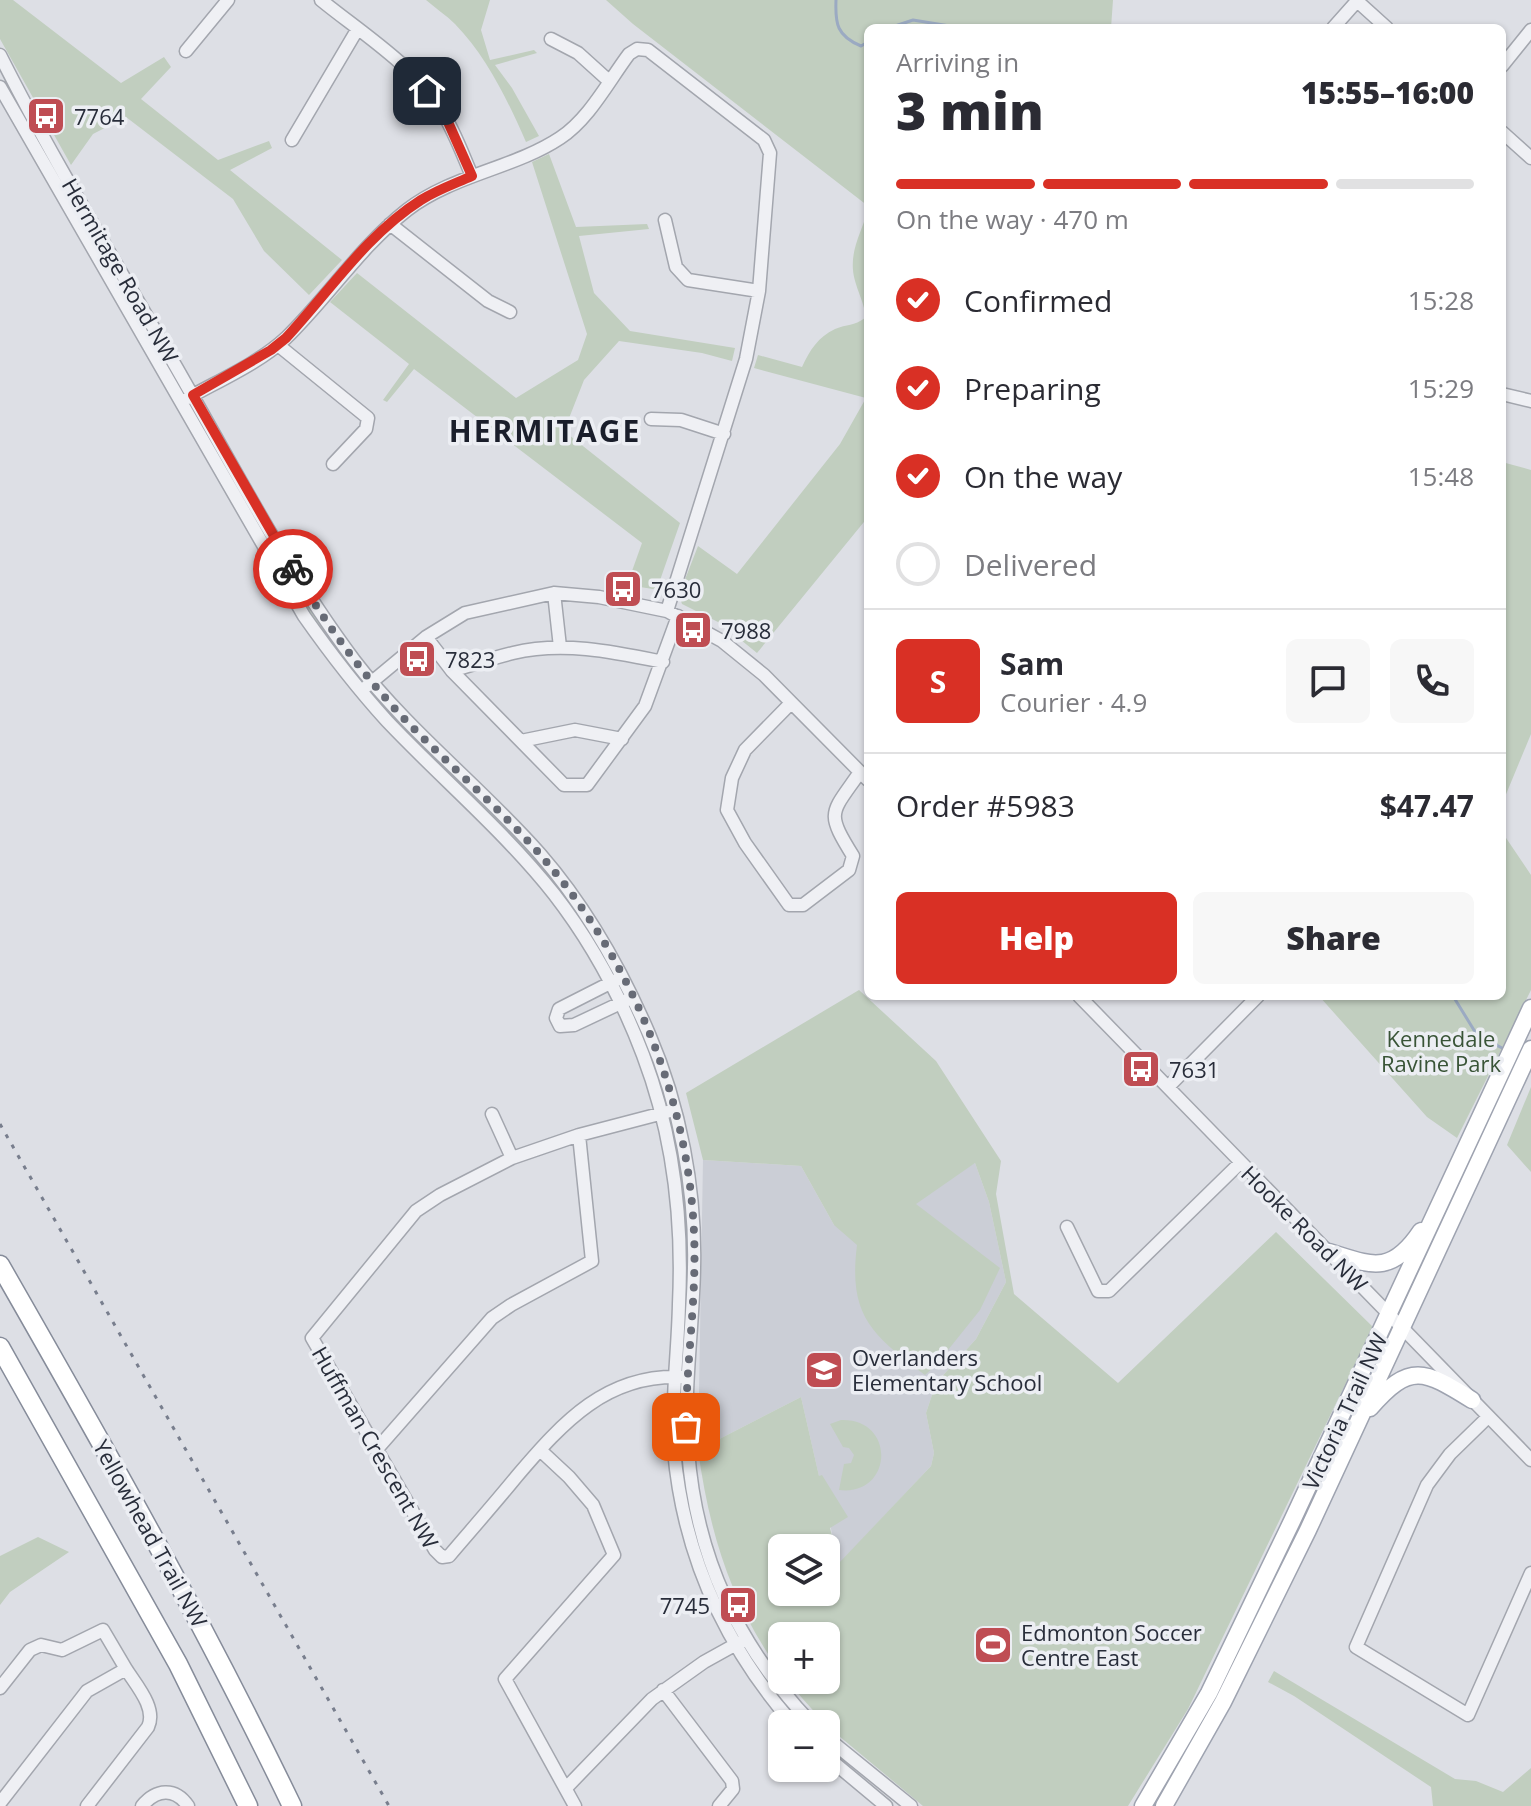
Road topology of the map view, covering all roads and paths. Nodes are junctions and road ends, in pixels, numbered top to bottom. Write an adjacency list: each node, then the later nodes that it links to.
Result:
1 (228, 0): 9 (street)
2 (321, 0): 6 (street)
3 (1356, 1): 4 (street); 5 (street)
4 (1336, 24)
5 (1382, 24)
6 (357, 30): 15 (street); 17 (street)
7 (1531, 30): 11 (street)
8 (551, 39): 12 (street)
9 (186, 51)
10 (0, 55): 23 (street, Hermitage Road NW)
11 (1506, 61)
12 (609, 81): 17 (street); 20 (street)
13 (0, 87): 26 (street, Hermitage Road NW)
14 (1506, 136): 16 (street)
15 (292, 140)
16 (1531, 158)
17 (472, 176): 19 (street)
18 (665, 220): 20 (street)
19 (390, 224): 21 (street); 22 (street)
20 (759, 291): 28 (street)
21 (510, 312)
22 (278, 345): 23 (street); 29 (street)
23 (193, 395): 26 (street); 36 (street, Hermitage Road NW)
24 (1506, 395): 25 (street)
25 (1531, 401)
26 (180, 402): 37 (street, Hermitage Road NW)
27 (651, 419): 28 (street)
28 (724, 434): 31 (street)
29 (333, 464)
30 (554, 593): 31 (street); 32 (street); 33 (street)
31 (672, 614): 34 (street); 38 (street)
32 (426, 637): 35 (street); 36 (street)
33 (560, 647): 34 (street); 35 (street)
34 (663, 662): 39 (street)
35 (452, 671): 40 (street)
36 (371, 682): 37 (street); 42 (street, Hermitage Road NW)
37 (360, 691): 42 (street, Hermitage Road NW)
38 (791, 703): 41 (street); 41 (street)
39 (622, 739): 40 (street); 40 (street)
40 (521, 741)
41 (864, 776)
42 (616, 979): 43 (street, Hermitage Road NW); 43 (street)
43 (626, 1000): 49 (street, Hermitage Road NW); 50 (street, Hermitage Road NW)
44 (1083, 1000): 48 (street, Hooke Road NW)
45 (1254, 1000): 48 (street)
46 (1531, 1008): 55 (main road, Victoria Trail NW)
47 (1531, 1049): 60 (main road, Victoria Trail NW)
48 (1168, 1087): 54 (street, Hooke Road NW)
49 (674, 1111): 50 (street, Huffman Crescent NW); 62 (street, Hermitage Road NW)
50 (661, 1113): 52 (street, Huffman Crescent NW); 62 (street, Hermitage Road NW)
51 (492, 1114): 53 (street)
52 (579, 1135): 53 (street, Huffman Crescent NW); 66 (street)
53 (512, 1158): 66 (street, Huffman Crescent NW)
54 (1240, 1163): 56 (street); 57 (street, Hooke Road NW)
55 (1442, 1200): 57 (main road); 59 (main road, Victoria Trail NW)
56 (1067, 1227)
57 (1329, 1252): 59 (street, Hooke Road NW)
58 (0, 1265): 77 (highway, Yellowhead Trail NW)
59 (1390, 1313): 60 (street, Hooke Road NW); 76 (main road, Victoria Trail NW)
60 (1402, 1326): 63 (street, Hooke Road NW); 65 (main road, Victoria Trail NW)
61 (0, 1347): 72 (highway, Yellowhead Trail NW)
62 (682, 1377): 67 (street, Huffman Crescent NW); 71 (street, Hermitage Road NW)
63 (1472, 1400): 64 (street, Hooke Road NW); 65 (main road)
64 (1488, 1417): 68 (street, Hooke Road NW); 70 (street)
65 (1356, 1425): 76 (main road, Victoria Trail NW)
66 (377, 1449): 67 (street, Huffman Crescent NW)
67 (540, 1450): 82 (street)
68 (1531, 1460)
69 (1531, 1573): 70 (street)
70 (1528, 1590)
71 (740, 1642): 75 (street); 78 (street, Hermitage Road NW); 79 (street, Hermitage Road NW)
72 (178, 1664): 88 (highway); 89 (highway, Yellowhead Trail NW)
73 (126, 1669): 74 (street); 83 (street); 85 (street)
74 (0, 1688)
75 (663, 1690): 82 (street); 93 (street)
76 (1216, 1698): 95 (main road, Victoria Trail NW); 96 (main road, Victoria Trail NW)
77 (244, 1707): 90 (highway, Yellowhead Trail NW); 91 (highway)
78 (782, 1710)
79 (800, 1710)
80 (840, 1751): 84 (street)
81 (840, 1766): 84 (street)
82 (566, 1788): 92 (street)
83 (0, 1803)
84 (890, 1803): 94 (street)
85 (87, 1806)
86 (142, 1806): 87 (street)
87 (188, 1806)
88 (236, 1806)
89 (248, 1806)
90 (292, 1806)
91 (299, 1806)
92 (575, 1806)
93 (719, 1806)
94 (911, 1806)
95 (1143, 1806)
96 (1164, 1806)

